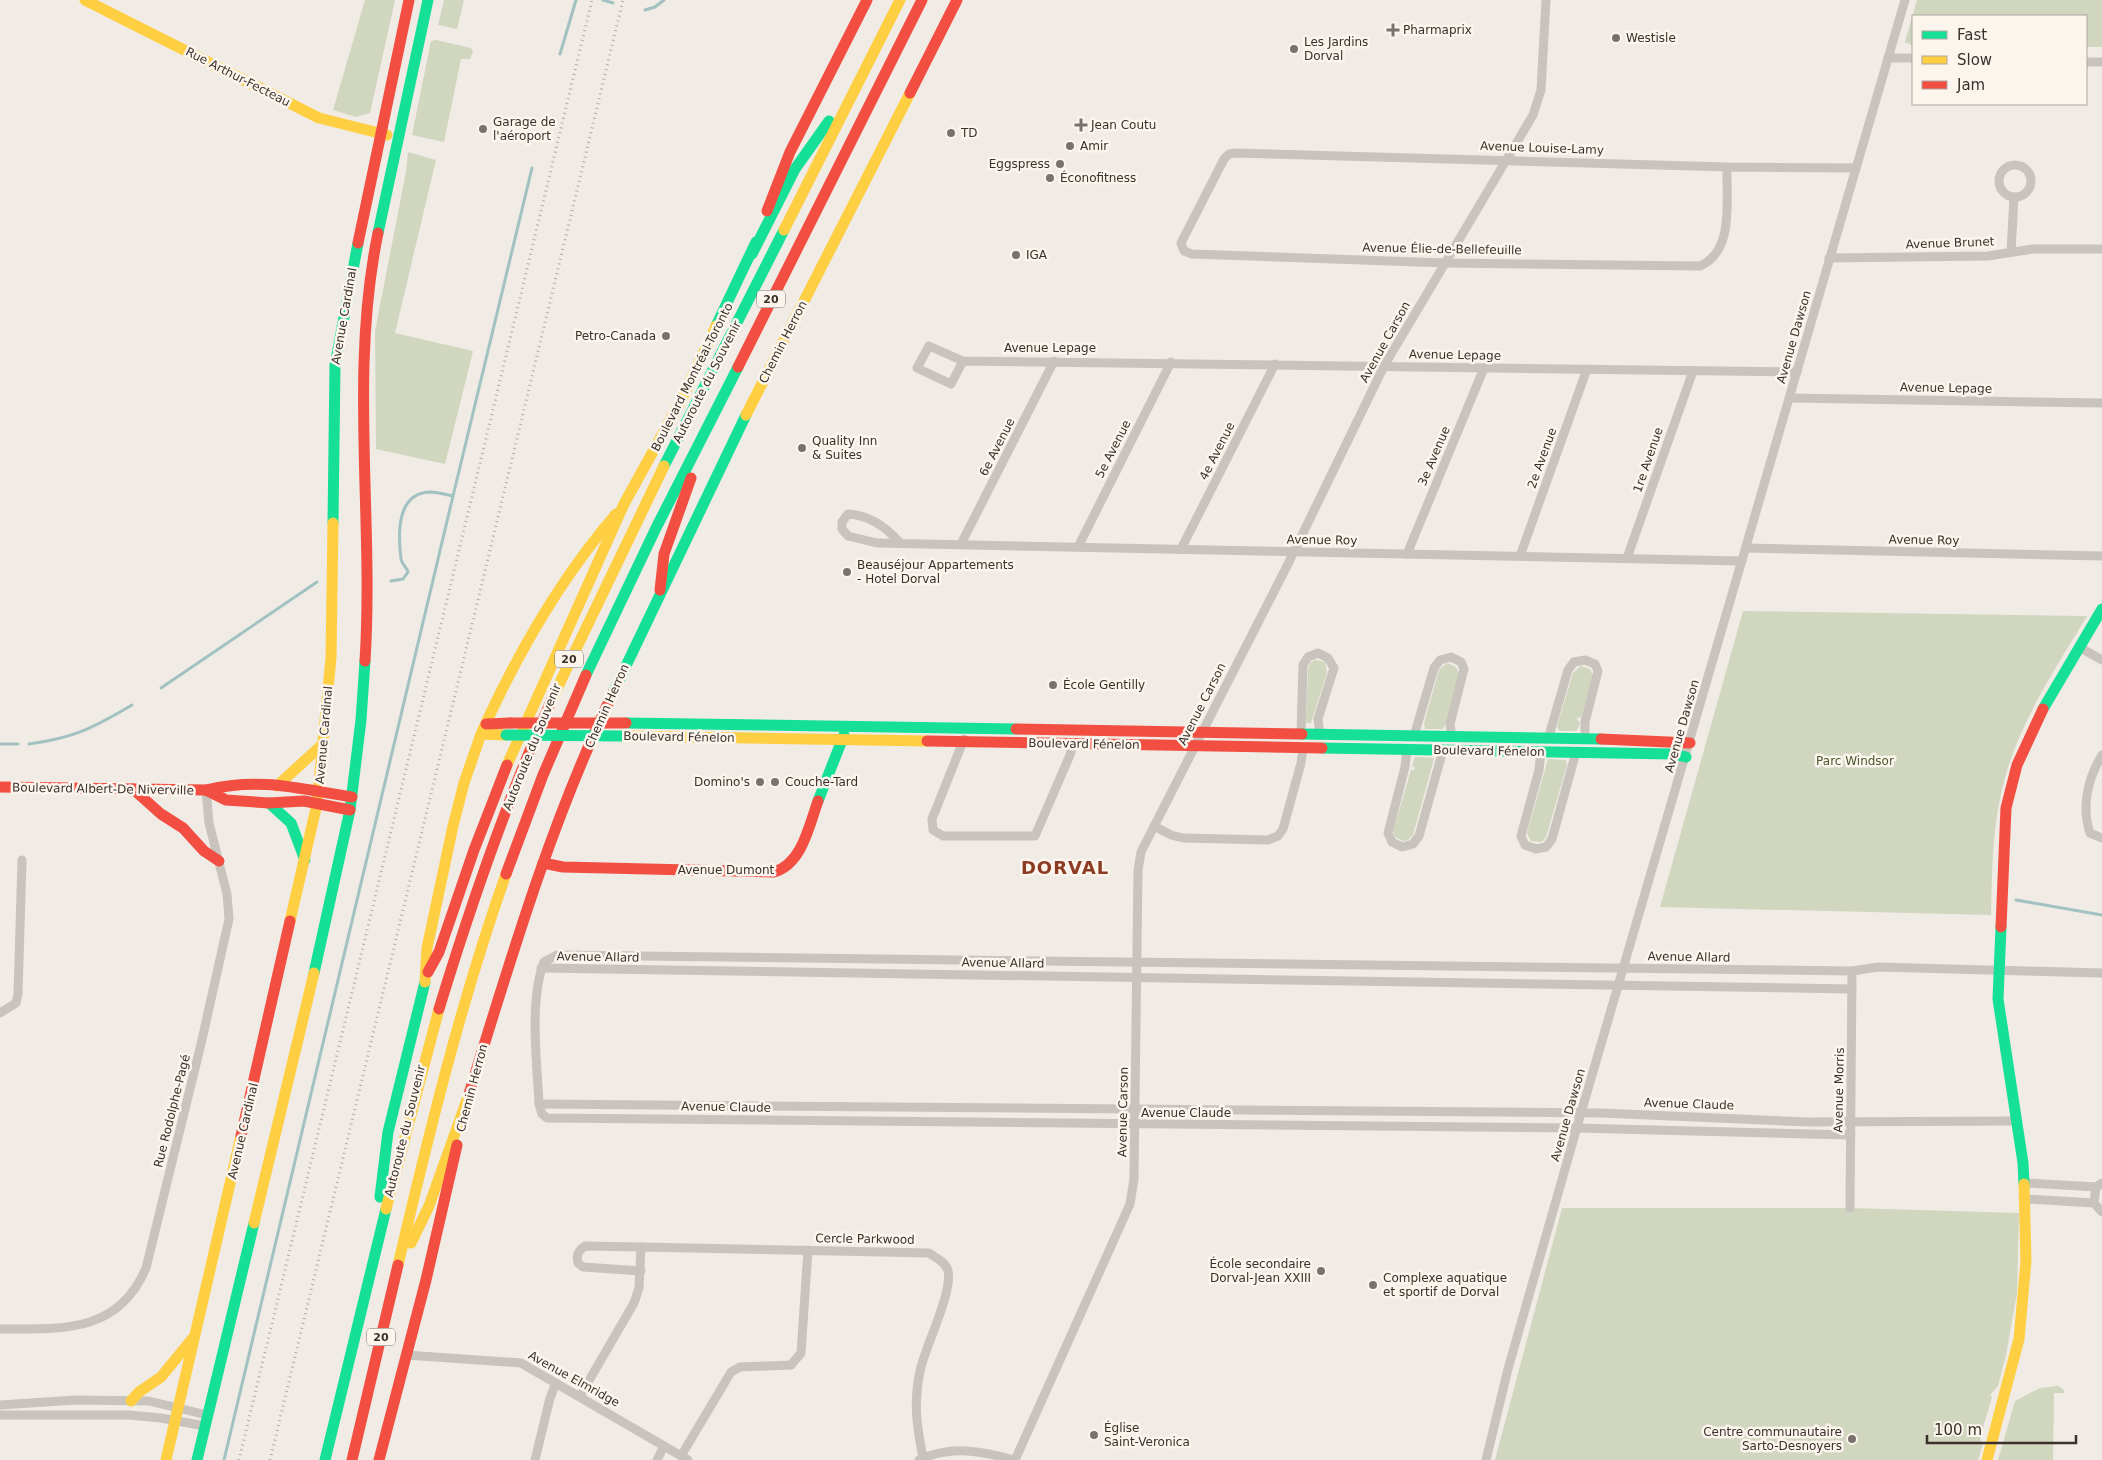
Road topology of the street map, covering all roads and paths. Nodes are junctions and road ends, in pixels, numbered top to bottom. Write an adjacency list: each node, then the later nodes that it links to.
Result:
1 (85, 0): 15 (main road, Rue Arthur-Fecteau)
2 (409, 0): 15 (main road, Avenue Cardinal)
3 (428, 0): 16 (main road, Avenue Cardinal)
4 (867, 0): 24 (main road, Boulevard Montréal-Toronto)
5 (900, 0): 14 (main road, Autoroute du Souvenir / 20)
6 (922, 0): 38 (main road, Autoroute du Souvenir / 20)
7 (957, 0): 51 (main road, Chemin Herron)
8 (1546, 0): 18 (street, Avenue Carson)
9 (1905, 0): 10 (street, Avenue Dawson)
10 (1888, 58): 11 (street); 20 (street, Avenue Dawson)
11 (1912, 58)
12 (2087, 62): 13 (street)
13 (2102, 62)
14 (864, 72): 24 (main road); 133 (main road, Autoroute du Souvenir / 20)
15 (380, 133): 16 (main road, Rue Arthur-Fecteau); 67 (main road, Avenue Cardinal)
16 (396, 138): 83 (main road, Avenue Cardinal)
17 (1229, 154): 18 (street, Avenue Louise-Lamy); 26 (street, Avenue Élie-de-Bellefeuille)
18 (1507, 160): 19 (street, Avenue Louise-Lamy); 26 (street, Avenue Carson)
19 (1727, 167): 20 (street, Avenue Louise-Lamy); 26 (street, Avenue Élie-de-Bellefeuille)
20 (1856, 168): 25 (street, Avenue Dawson)
21 (2014, 196): 23 (street)
22 (2102, 249): 23 (street, Avenue Brunet)
23 (2011, 252): 25 (street, Avenue Brunet)
24 (752, 254): 39 (main road, Boulevard Montréal-Toronto)
25 (1829, 258): 35 (street, Avenue Dawson)
26 (1445, 262): 31 (street, Avenue Carson)
27 (962, 361): 27 (street, Avenue Lepage); 28 (street, Avenue Lepage)
28 (1054, 361): 29 (street, Avenue Lepage); 41 (street, 6e Avenue)
29 (1171, 362): 30 (street, Avenue Lepage); 42 (street, 5e Avenue)
30 (1275, 364): 31 (street, Avenue Lepage); 44 (street, 4e Avenue)
31 (1384, 366): 32 (street, Avenue Lepage); 45 (street, Avenue Carson)
32 (1484, 368): 33 (street, Avenue Lepage); 46 (street, 3e Avenue)
33 (1587, 369): 34 (street, Avenue Lepage); 47 (street, 2e Avenue)
34 (1692, 371): 35 (street, Avenue Lepage); 49 (street, 1re Avenue)
35 (1797, 372): 36 (street, Avenue Dawson)
36 (1790, 398): 37 (street, Avenue Lepage); 43 (street, Avenue Dawson)
37 (2102, 404)
38 (708, 427): 51 (main road); 132 (main road, Autoroute du Souvenir / 20)
39 (624, 504): 56 (main road, Boulevard Montréal-Toronto); 104 (main road)
40 (900, 543): 40 (street, Avenue Roy); 41 (street, Avenue Roy)
41 (961, 544): 42 (street, Avenue Roy)
42 (1078, 547): 44 (street, Avenue Roy)
43 (1746, 548): 48 (street, Avenue Roy); 50 (street, Avenue Dawson)
44 (1181, 549): 45 (street, Avenue Roy)
45 (1294, 552): 46 (street, Avenue Roy); 58 (street, Avenue Carson)
46 (1407, 554): 47 (street, Avenue Roy)
47 (1520, 556): 49 (street, Avenue Roy)
48 (2102, 556)
49 (1627, 558): 50 (street, Avenue Roy)
50 (1742, 561): 68 (street, Avenue Dawson)
51 (660, 590): 92 (main road, Chemin Herron)
52 (2102, 609): 53 (main road)
53 (2079, 647): 54 (street); 99 (main road)
54 (2102, 660)
55 (845, 728): 56 (main road, Boulevard Fénelon, bridge); 57 (main road, Boulevard Fénelon); 65 (main road, Avenue Dumont)
56 (483, 729): 65 (main road, Boulevard Fénelon, bridge); 104 (main road, Boulevard Montréal-Toronto)
57 (968, 729): 58 (main road, Boulevard Fénelon); 66 (street)
58 (1202, 732): 59 (main road, Boulevard Fénelon); 70 (street, Avenue Carson)
59 (1300, 734): 60 (main road, Boulevard Fénelon); 60 (street)
60 (1320, 734): 61 (main road, Boulevard Fénelon)
61 (1414, 736): 62 (main road, Boulevard Fénelon); 62 (street)
62 (1452, 737): 63 (main road, Boulevard Fénelon)
63 (1548, 739): 64 (main road, Boulevard Fénelon); 64 (street)
64 (1585, 739): 68 (main road, Boulevard Fénelon)
65 (843, 741): 66 (main road, Boulevard Fénelon); 92 (main road, Avenue Dumont)
66 (963, 742): 69 (main road, Boulevard Fénelon); 69 (street)
67 (324, 743): 78 (main road); 82 (main road, Avenue Cardinal)
68 (1690, 743): 77 (street, Avenue Dawson)
69 (1072, 744): 70 (main road, Boulevard Fénelon)
70 (1195, 746): 71 (main road, Boulevard Fénelon); 87 (street, Avenue Carson)
71 (1303, 748): 72 (main road, Boulevard Fénelon); 87 (street)
72 (1408, 749): 73 (main road, Boulevard Fénelon); 73 (street)
73 (1443, 750): 74 (main road, Boulevard Fénelon)
74 (1540, 751): 75 (main road, Boulevard Fénelon); 75 (street)
75 (1576, 752): 77 (main road, Boulevard Fénelon)
76 (2102, 755): 88 (street)
77 (1686, 756): 98 (street, Avenue Dawson)
78 (277, 786): 81 (main road, Boulevard Albert-De Niverville); 82 (main road, Boulevard Albert-De Niverville)
79 (0, 787): 80 (main road, Boulevard Albert-De Niverville)
80 (133, 790): 81 (main road, Boulevard Albert-De Niverville); 91 (main road)
81 (206, 790): 84 (main road, Boulevard Albert-De Niverville); 91 (street, Rue Rodolphe-Pagé)
82 (319, 790): 83 (main road, Boulevard Albert-De Niverville); 85 (main road, Avenue Cardinal)
83 (352, 797): 86 (main road, Avenue Cardinal)
84 (269, 803): 85 (main road, Boulevard Albert-De Niverville); 90 (main road)
85 (317, 804): 86 (main road, Boulevard Albert-De Niverville); 90 (main road, Avenue Cardinal)
86 (350, 810): 144 (main road, Avenue Cardinal)
87 (1154, 826): 95 (street, Avenue Carson)
88 (2102, 838)
89 (22, 860): 109 (street)
90 (305, 860): 135 (main road, Avenue Cardinal)
91 (219, 861): 134 (street, Rue Rodolphe-Pagé)
92 (543, 863): 110 (main road, Chemin Herron)
93 (750, 958): 94 (street, Avenue Allard); 97 (street, Avenue Allard); 100 (street)
94 (936, 960): 95 (street, Avenue Allard); 103 (street)
95 (1137, 963): 96 (street, Avenue Allard); 105 (street, Avenue Carson)
96 (1379, 966): 98 (street, Avenue Allard); 106 (street)
97 (542, 968): 100 (street, Avenue Allard); 111 (street)
98 (1623, 968): 101 (street, Avenue Allard); 107 (street, Avenue Dawson)
99 (1998, 969): 101 (street, Avenue Allard); 102 (street, Avenue Allard); 117 (main road)
100 (750, 972): 103 (street, Avenue Allard)
101 (1852, 972): 108 (street, Avenue Morris)
102 (2102, 972)
103 (936, 975): 105 (street, Avenue Allard)
104 (426, 977): 133 (main road)
105 (1137, 977): 106 (street, Avenue Allard); 113 (street, Avenue Carson)
106 (1378, 981): 107 (street, Avenue Allard)
107 (1618, 985): 108 (street, Avenue Allard); 115 (street, Avenue Dawson)
108 (1852, 989): 116 (street, Avenue Morris)
109 (0, 1013)
110 (469, 1094): 132 (main road); 136 (main road, Chemin Herron)
111 (539, 1104): 112 (street, Avenue Claude); 118 (street, Avenue Claude)
112 (923, 1108): 113 (street, Avenue Claude); 118 (street)
113 (1135, 1110): 114 (street, Avenue Claude); 119 (street, Avenue Carson)
114 (1361, 1112): 115 (street, Avenue Claude); 120 (street)
115 (1581, 1113): 116 (street, Avenue Claude); 121 (street, Avenue Dawson)
116 (1851, 1120): 117 (street, Avenue Claude); 122 (street, Avenue Morris)
117 (2016, 1120): 123 (main road)
118 (922, 1122): 119 (street, Avenue Claude)
119 (1135, 1125): 120 (street, Avenue Claude); 155 (street, Avenue Carson)
120 (1360, 1126): 121 (street, Avenue Claude)
121 (1578, 1128): 122 (street, Avenue Claude); 156 (street, Avenue Dawson)
122 (1851, 1135): 127 (street, Avenue Morris)
123 (2026, 1183): 124 (street); 125 (main road)
124 (2099, 1185): 126 (street)
125 (2026, 1199): 126 (street); 157 (main road)
126 (2094, 1203): 128 (street)
127 (1850, 1208)
128 (2102, 1212)
129 (641, 1246): 130 (street, Cercle Parkwood); 131 (street); 131 (street, Cercle Parkwood)
130 (808, 1250): 146 (street); 147 (street, Cercle Parkwood)
131 (641, 1271): 138 (street)
132 (397, 1274): 151 (main road, Autoroute du Souvenir / 20)
133 (368, 1284): 150 (main road, Autoroute du Souvenir / 20)
134 (0, 1329)
135 (196, 1334): 139 (main road); 141 (main road, Avenue Cardinal)
136 (406, 1355): 137 (street, Avenue Elmridge); 152 (main road, Chemin Herron)
137 (556, 1383): 138 (street, Avenue Elmridge); 153 (street)
138 (580, 1396): 145 (street, Avenue Elmridge)
139 (131, 1400): 140 (street); 141 (street)
140 (0, 1405)
141 (178, 1408): 143 (main road, Avenue Cardinal); 144 (street)
142 (0, 1415): 143 (street)
143 (175, 1420): 144 (street); 148 (main road, Avenue Cardinal)
144 (206, 1421): 149 (main road, Avenue Cardinal)
145 (664, 1446): 146 (street, Avenue Elmridge); 154 (street)
146 (684, 1458)
147 (921, 1459): 155 (street)
148 (166, 1460)
149 (197, 1460)
150 (325, 1460)
151 (352, 1460)
152 (379, 1460)
153 (535, 1460)
154 (657, 1460)
155 (1014, 1460)
156 (1486, 1460)
157 (1987, 1460)

